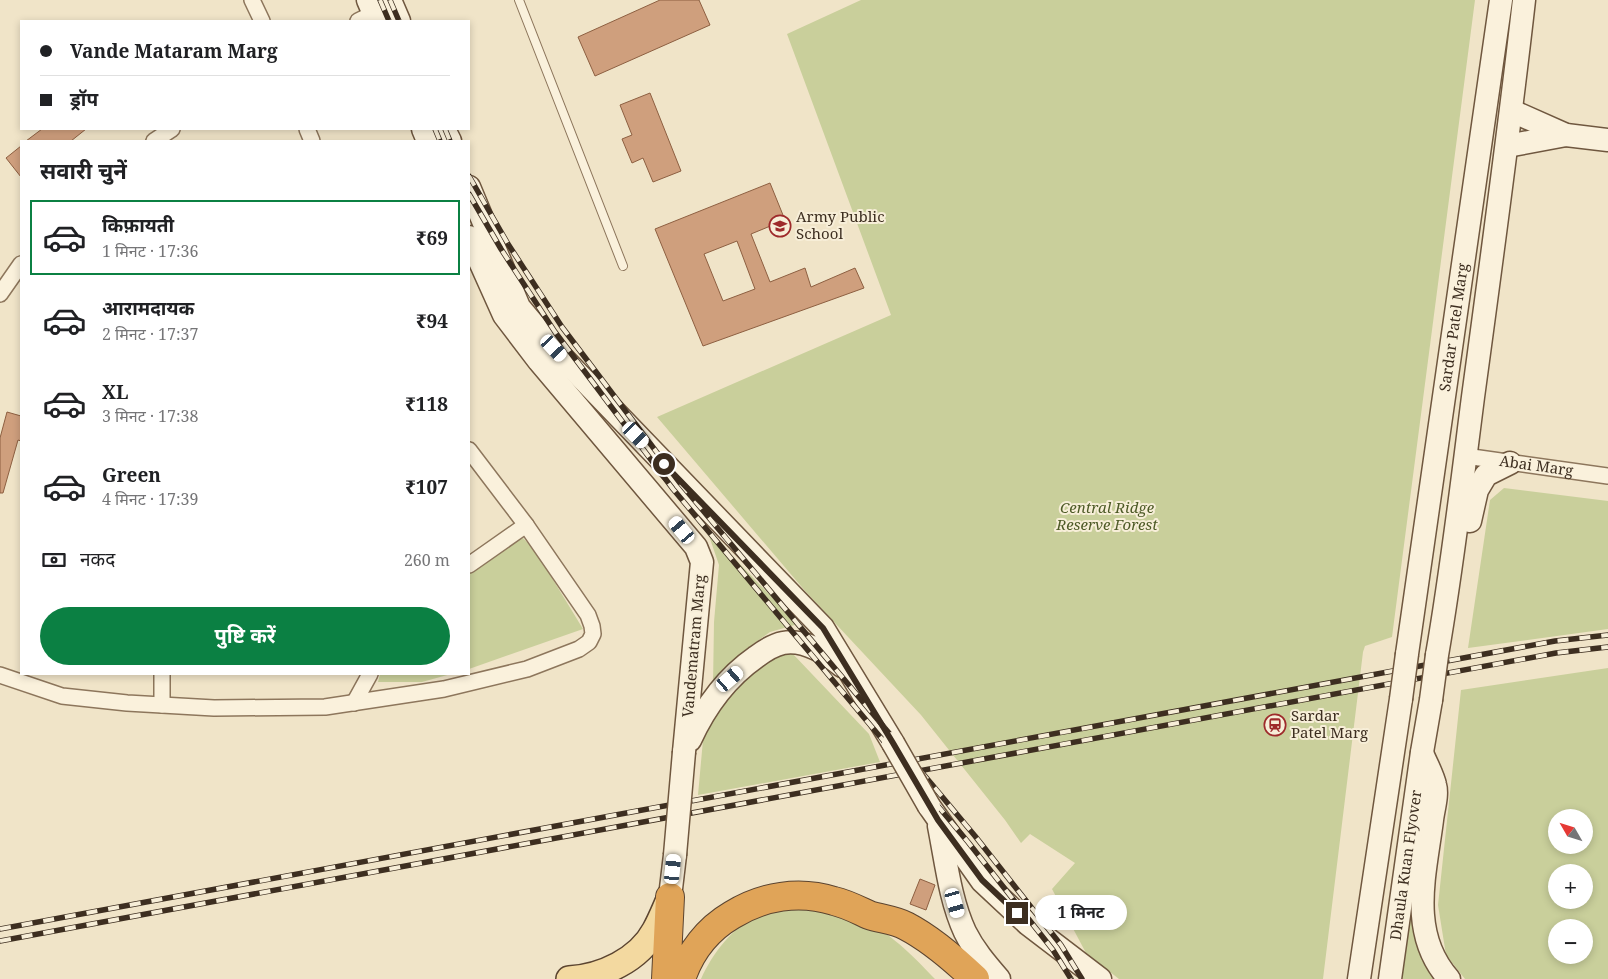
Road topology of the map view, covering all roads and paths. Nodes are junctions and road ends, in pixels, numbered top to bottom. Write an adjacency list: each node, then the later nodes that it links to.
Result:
1 (252, 0): 5 (street)
2 (519, 0): 15 (lane)
3 (1501, 0): 28 (main road, Sardar Patel Marg, bridge)
4 (1524, 0): 6 (main road, Sardar Patel Marg)
5 (262, 20)
6 (1512, 111): 8 (main road); 11 (main road, Sardar Patel Marg)
7 (170, 130): 9 (street)
8 (1566, 134): 10 (main road); 11 (main road)
9 (156, 140)
10 (1608, 140)
11 (1507, 146): 18 (main road, Sardar Patel Marg)
12 (470, 189): 24 (main road)
13 (470, 239): 31 (main road, Vandematram Marg)
14 (20, 265): 16 (street)
15 (623, 266)
16 (0, 294)
17 (470, 451): 21 (street)
18 (1465, 456): 19 (street, Abai Marg); 23 (main road, Sardar Patel Marg)
19 (1510, 463): 20 (street, Abai Marg); 23 (main road)
20 (1608, 476)
21 (526, 525): 22 (street); 29 (street)
22 (470, 564)
23 (1438, 648): 32 (main road, Dhaula Kuan Flyover, bridge)
24 (850, 672): 31 (main road); 33 (main road, bridge)
25 (0, 675): 30 (street)
26 (162, 675): 30 (street)
27 (369, 675): 29 (street)
28 (1401, 699): 42 (main road, Dhaula Kuan Flyover)
29 (354, 703): 30 (street)
30 (162, 705)
31 (684, 752): 34 (main road, Vandematram Marg, bridge)
32 (1422, 752): 43 (main road, Dhaula Kuan Flyover); 44 (main road)
33 (933, 813): 40 (main road); 41 (main road)
34 (670, 897): 36 (highway); 37 (main road)
35 (870, 915): 36 (highway); 38 (highway); 39 (highway)
36 (676, 968)
37 (569, 979)
38 (954, 979)
39 (975, 979)
40 (999, 979)
41 (1100, 979)
42 (1360, 979)
43 (1390, 979)
44 (1449, 979)

